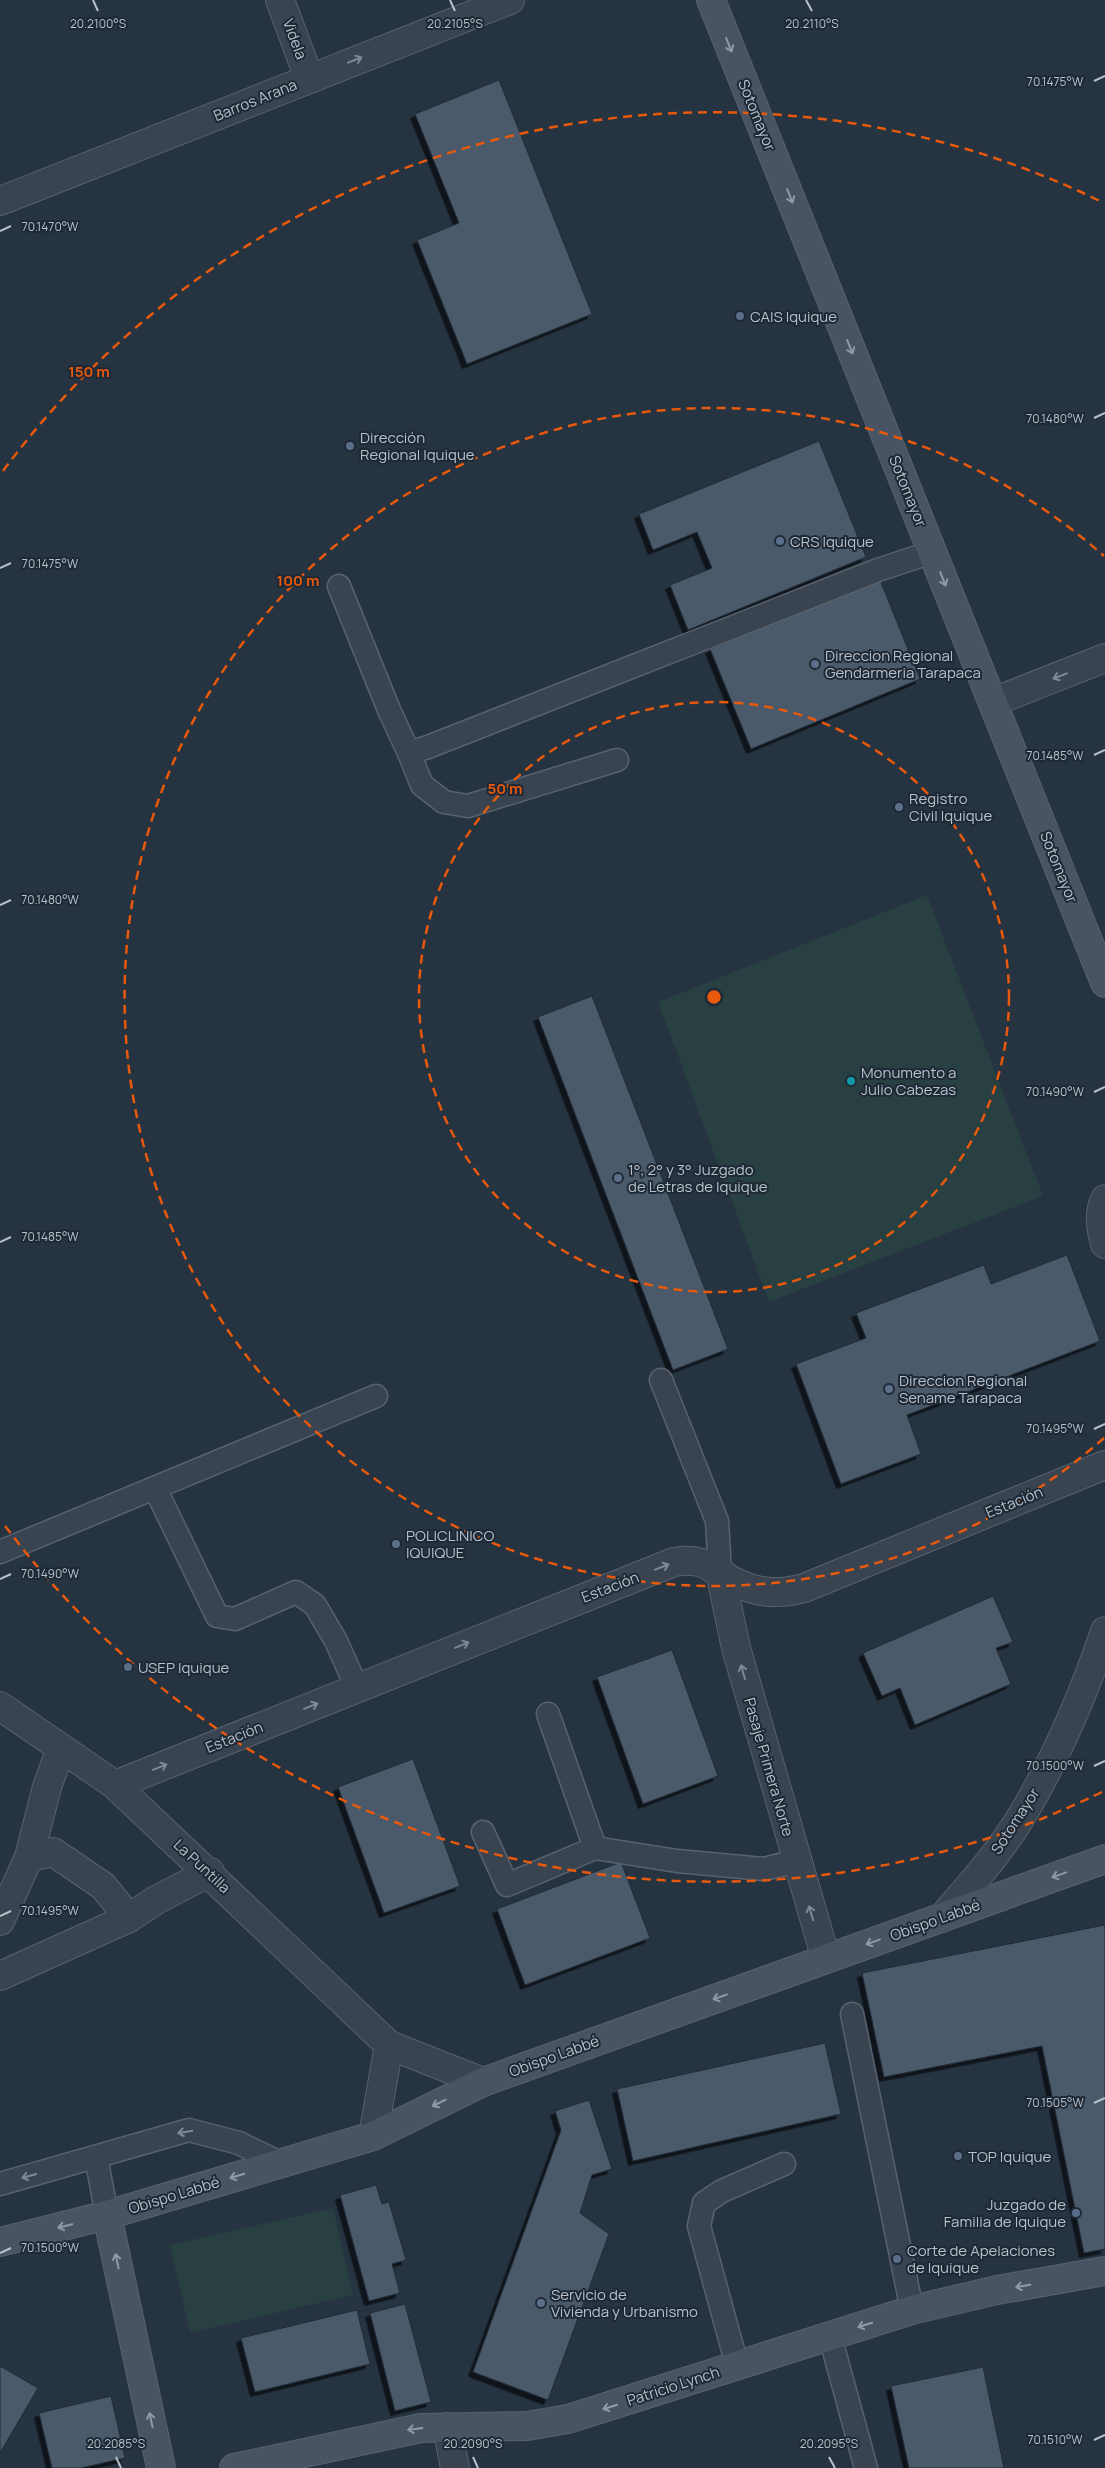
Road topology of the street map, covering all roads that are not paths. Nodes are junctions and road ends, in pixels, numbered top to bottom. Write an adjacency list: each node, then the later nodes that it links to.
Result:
1 (280, 0): 4 (street, Videla)
2 (510, 0): 4 (street, Barros Arana, one-way to 2)
3 (711, 0): 6 (street, Sotomayor, one-way to 6)
4 (310, 78): 5 (street, Barros Arana)
5 (0, 201)
6 (932, 552): 9 (street, Sotomayor, one-way to 9); 10 (lane)
7 (339, 586): 10 (lane)
8 (1105, 658): 9 (street, one-way to 9)
9 (993, 702): 12 (street, Sotomayor)
10 (409, 753): 11 (lane)
11 (618, 760)
12 (1105, 983)
13 (1105, 1199): 14 (street)
14 (1105, 1244)
15 (661, 1380): 20 (lane)
16 (376, 1396): 18 (lane)
17 (1105, 1465): 20 (street, Estación)
18 (155, 1488): 19 (lane); 22 (lane)
19 (0, 1552)
20 (720, 1572): 22 (street, Estación, one-way to 20); 31 (street, Pasaje Primera Norte, one-way to 20)
21 (1105, 1632): 34 (street, Sotomayor)
22 (357, 1688): 26 (street, Estación, one-way to 22)
23 (0, 1706): 25 (street, La Puntilla)
24 (548, 1714): 28 (lane)
25 (61, 1748): 26 (street, La Puntilla); 29 (street)
26 (115, 1785): 32 (street, La Puntilla)
27 (483, 1832): 28 (lane)
28 (596, 1848): 31 (lane)
29 (29, 1857): 33 (street); 35 (street)
30 (1105, 1859): 34 (street, Obispo Labbé, one-way to 34)
31 (796, 1861): 36 (street, Pasaje Primera Norte, one-way to 31)
32 (210, 1872): 33 (street); 39 (street, La Puntilla)
33 (129, 1918): 37 (street)
34 (942, 1918): 36 (street, Obispo Labbé, one-way to 36)
35 (0, 1920)
36 (826, 1959): 40 (street, Obispo Labbé, one-way to 40)
37 (0, 1976)
38 (852, 2014): 49 (lane)
39 (389, 2045): 40 (street, La Puntilla); 41 (street)
40 (483, 2082): 41 (street, Obispo Labbé, one-way to 41)
41 (373, 2136): 43 (street, Obispo Labbé)
42 (96, 2157): 43 (lane, one-way to 42); 45 (lane, one-way to 45); 46 (lane)
43 (280, 2163): 46 (street, Obispo Labbé, one-way to 46)
44 (784, 2164): 51 (lane)
45 (0, 2184)
46 (107, 2215): 47 (street, Obispo Labbé, one-way to 47); 54 (street, one-way to 46)
47 (0, 2242)
48 (1105, 2271): 49 (street, Patricio Lynch, one-way to 49)
49 (912, 2310): 50 (street, Patricio Lynch, one-way to 50)
50 (830, 2336): 51 (street, Patricio Lynch); 56 (lane)
51 (737, 2365): 52 (street, Patricio Lynch, one-way to 52)
52 (447, 2427): 53 (street, Patricio Lynch, one-way to 53); 55 (street)
53 (245, 2467)
54 (161, 2468)
55 (455, 2468)
56 (866, 2468)

